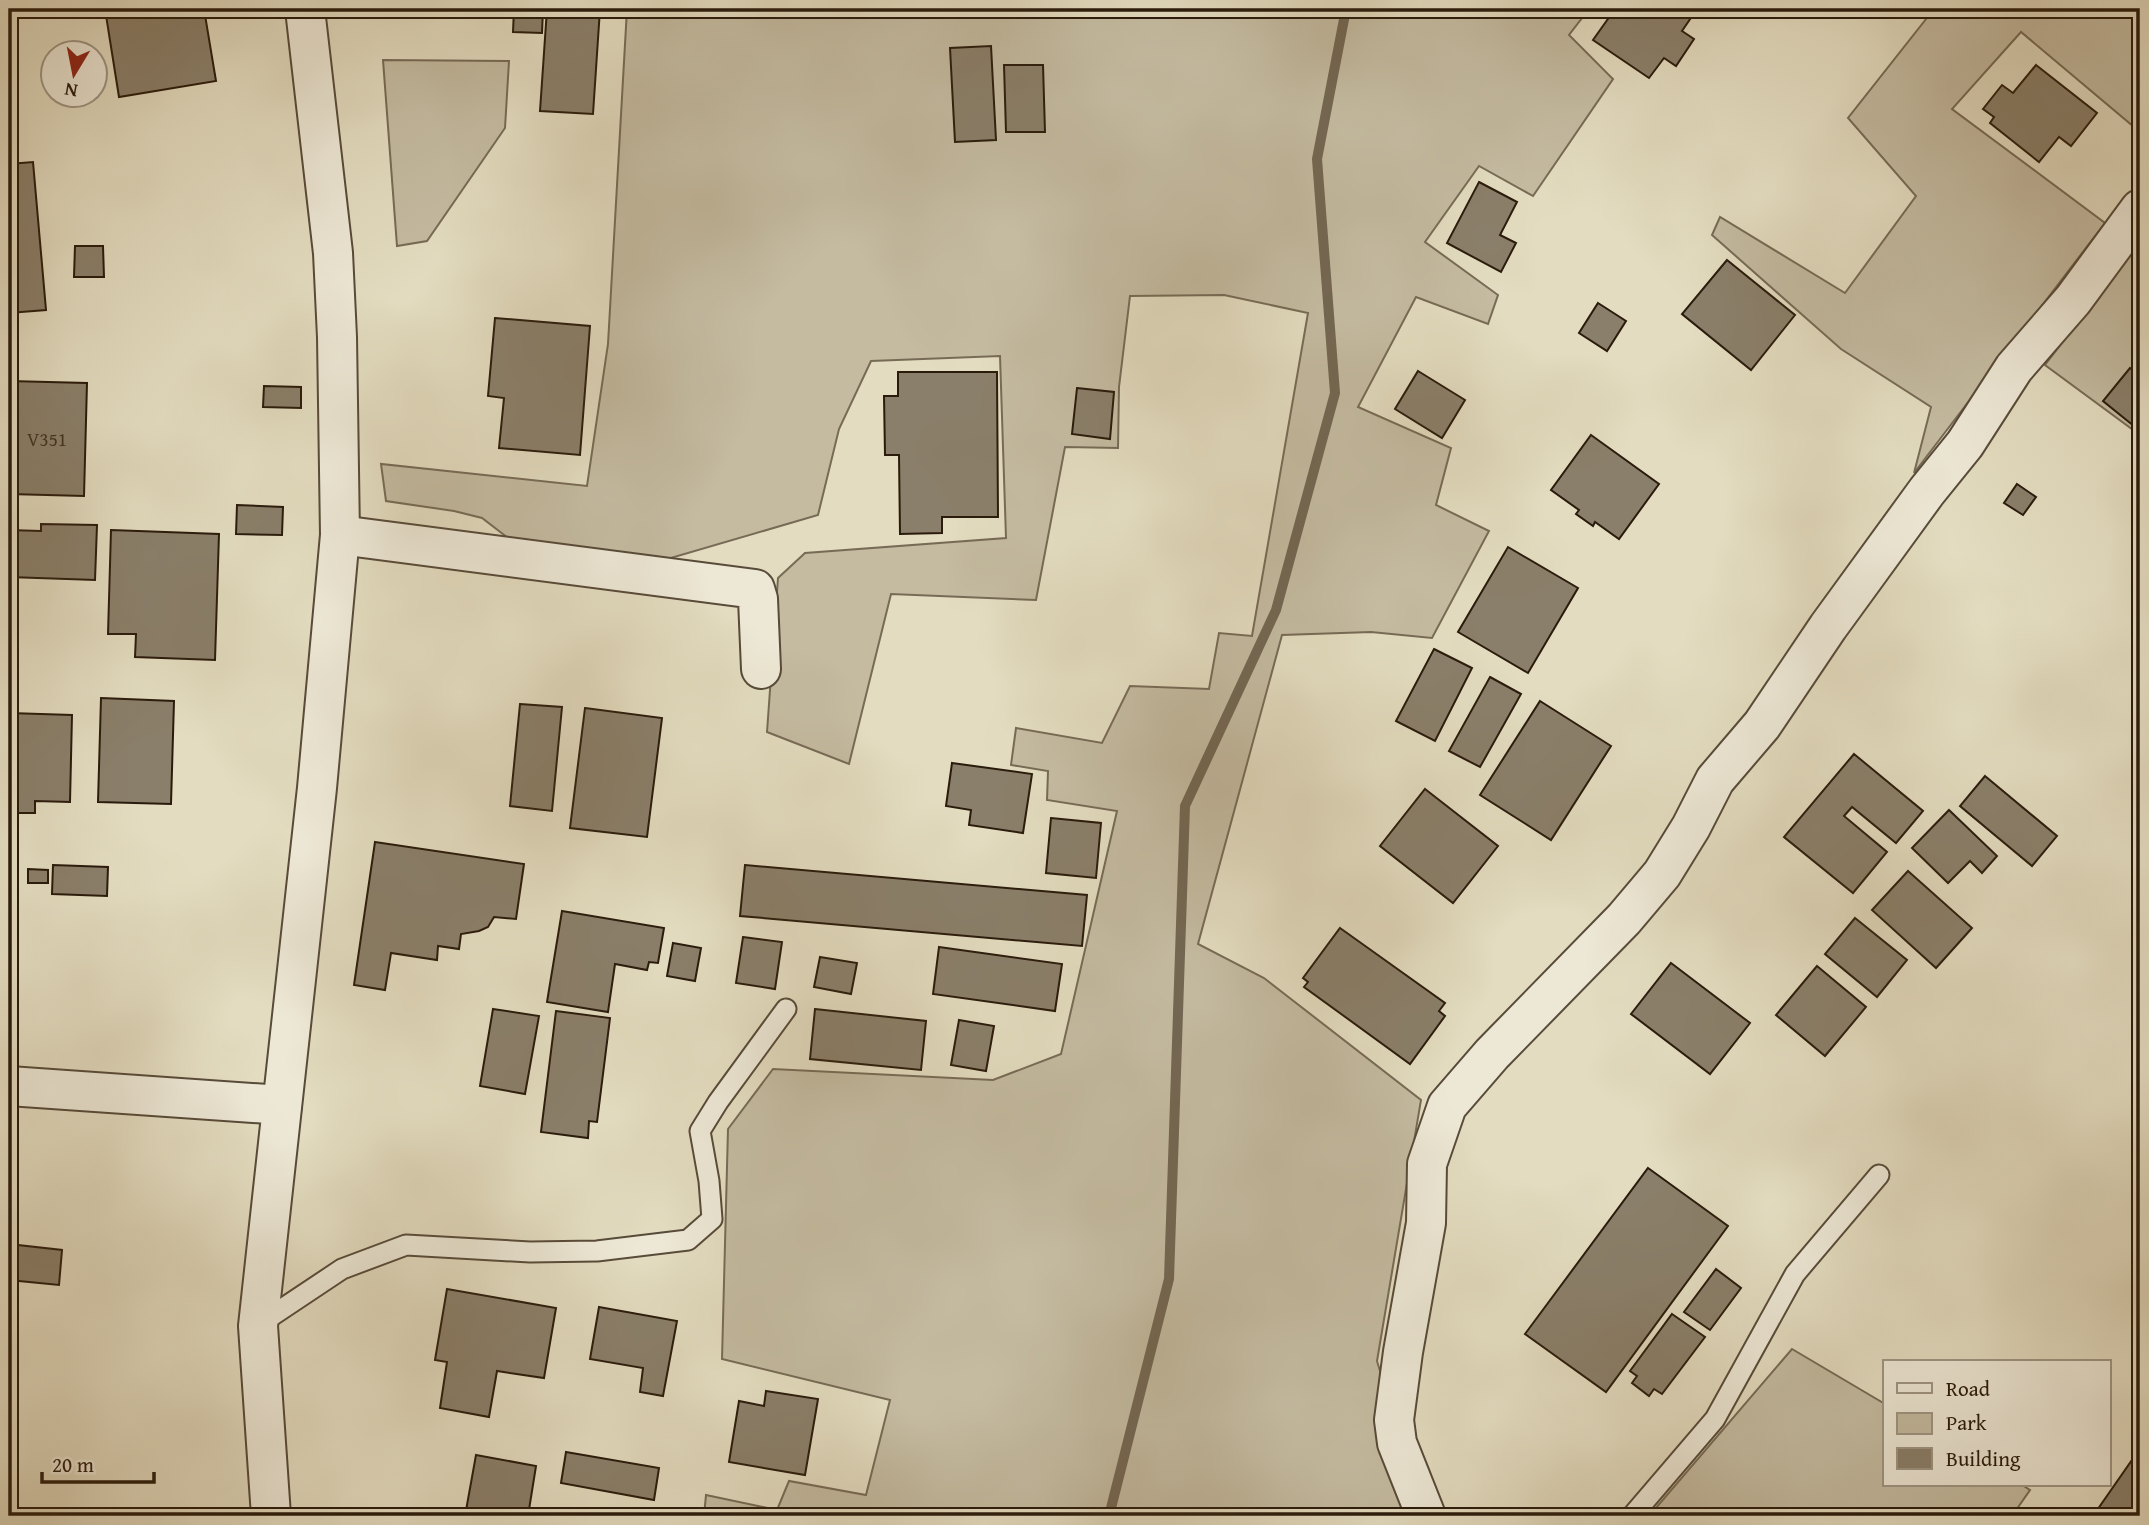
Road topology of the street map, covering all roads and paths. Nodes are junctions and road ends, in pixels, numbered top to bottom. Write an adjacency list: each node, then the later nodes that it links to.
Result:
1 (317, 15): 3 (street)
2 (2140, 209): 11 (street)
3 (340, 535): 4 (street); 7 (street)
4 (761, 669)
5 (786, 1009): 9 (lane)
6 (9, 1086): 7 (street)
7 (282, 1105): 9 (street)
8 (1879, 1175): 12 (lane)
9 (258, 1326): 10 (street)
10 (271, 1516)
11 (1426, 1516)
12 (1632, 1516)

